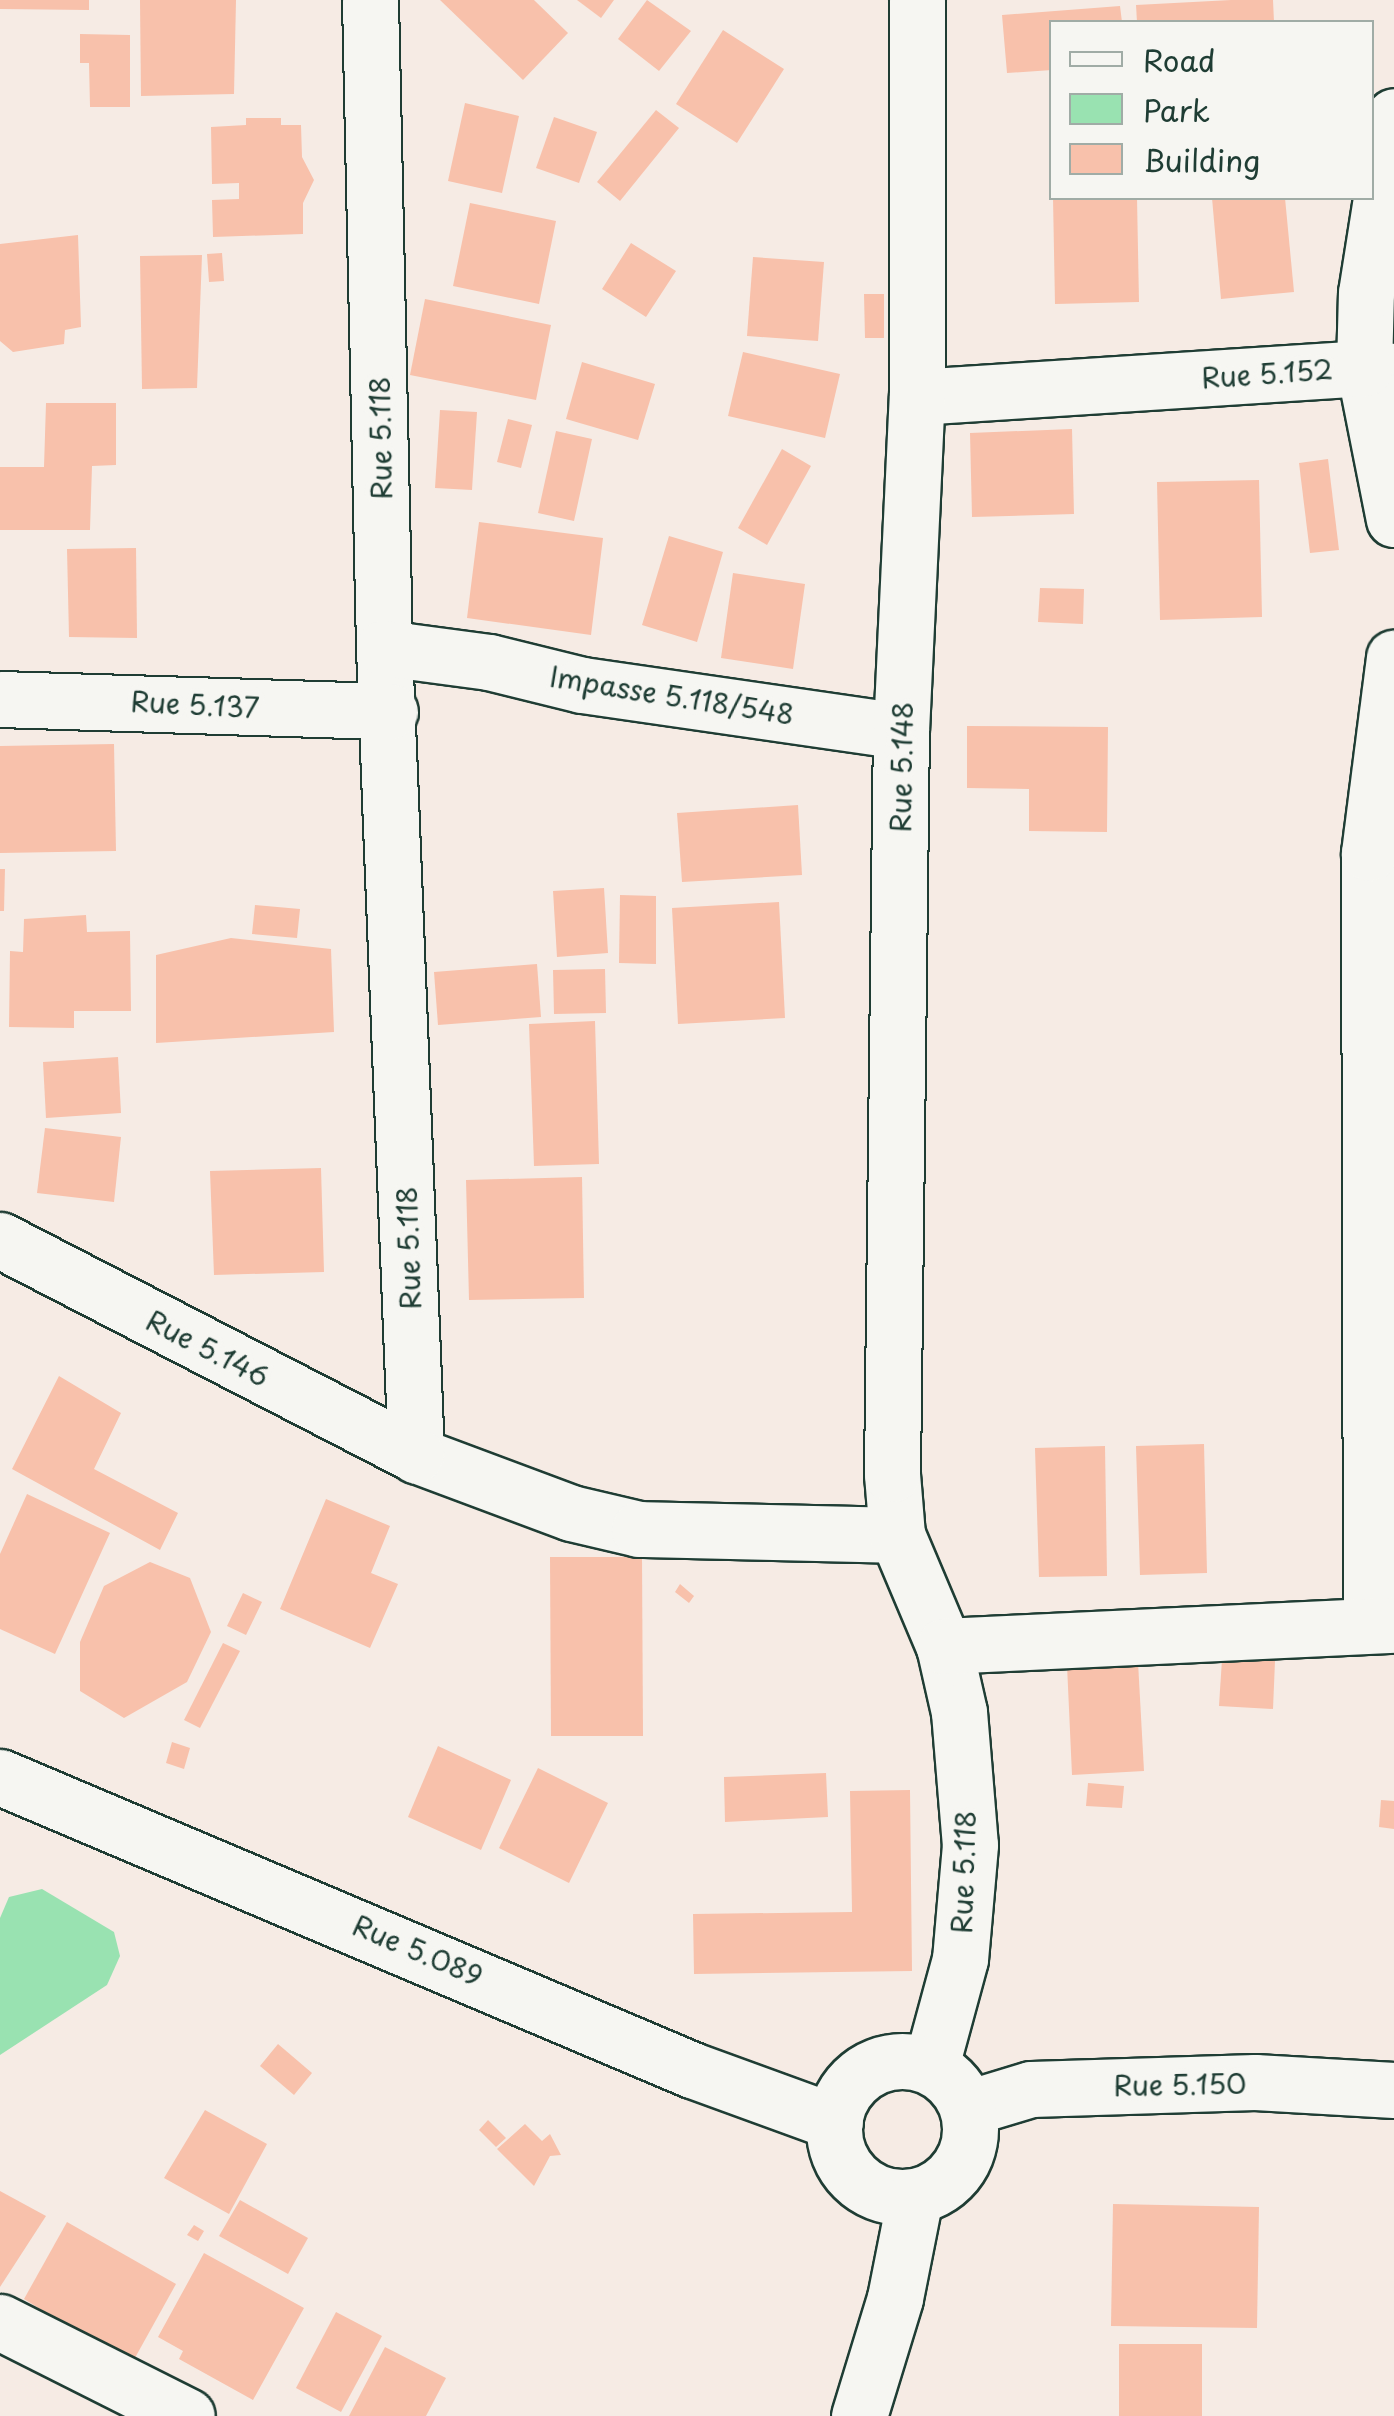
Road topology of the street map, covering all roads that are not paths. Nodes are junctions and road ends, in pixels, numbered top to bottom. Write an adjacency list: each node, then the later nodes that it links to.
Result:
1 (370, 0): 7 (street, Rue 5.118)
2 (917, 0): 5 (street, Rue 5.148)
3 (1394, 116): 4 (street, Rue 5.152)
4 (1379, 370): 5 (street, Rue 5.152); 6 (street)
5 (916, 398): 11 (street, Rue 5.148)
6 (1394, 519)
7 (384, 648): 10 (street, Rue 5.118); 11 (street, Impasse 5.118/548)
8 (1394, 658): 12 (street)
9 (0, 700): 10 (street, Rue 5.137)
10 (390, 711): 14 (street, Rue 5.118)
11 (901, 731): 15 (street, Rue 5.148)
12 (1382, 856): 16 (street)
13 (0, 1240): 14 (street, Rue 5.146)
14 (416, 1455): 15 (street)
15 (897, 1535): 17 (street, Rue 5.118)
16 (1383, 1625): 17 (street)
17 (944, 1646): 19 (street, Rue 5.118)
18 (0, 1777): 22 (street, Rue 5.089)
19 (930, 2066): 21 (street); 22 (street)
20 (1394, 2090): 21 (street, Rue 5.150)
21 (968, 2108): 23 (street)
22 (835, 2122): 23 (street)
23 (915, 2196): 26 (street)
24 (0, 2322): 25 (street)
25 (187, 2416)
26 (859, 2416)

